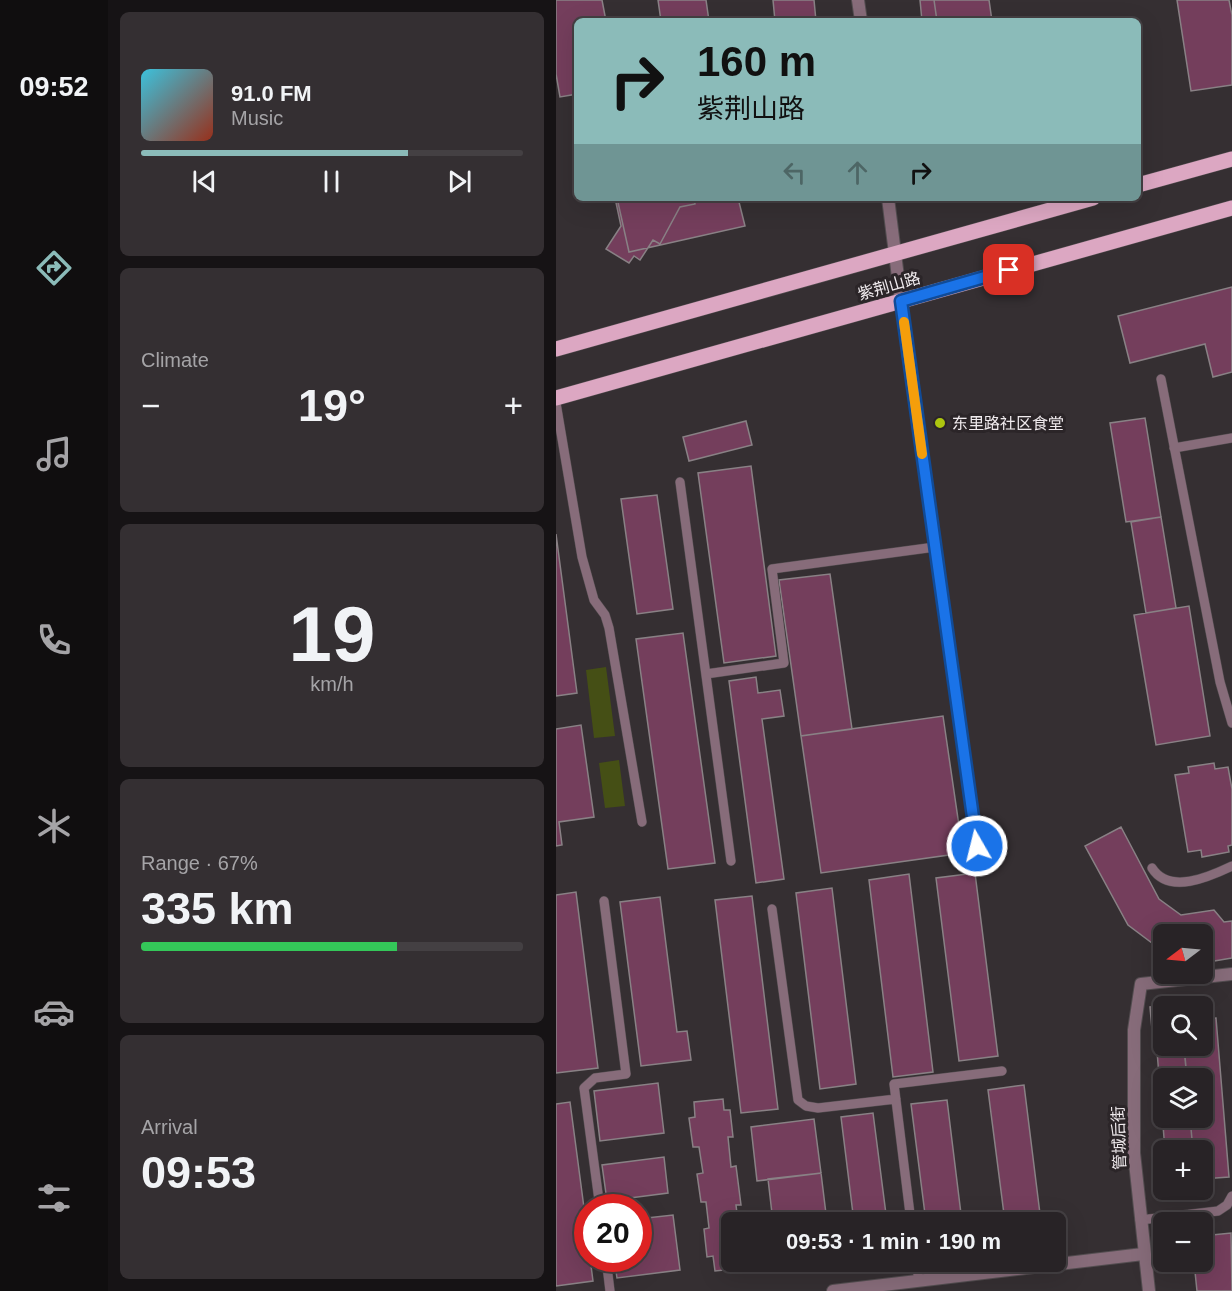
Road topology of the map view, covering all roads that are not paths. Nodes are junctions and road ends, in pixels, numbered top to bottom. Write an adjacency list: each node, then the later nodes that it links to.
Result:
1 (858, 0): 2 (street)
2 (861, 18)
3 (1231, 159): 4 (main road)
4 (1141, 184)
5 (888, 201): 8 (street)
6 (1082, 201): 8 (main road, 紫荆山路)
7 (1231, 208): 9 (main road, 紫荆山路)
8 (896, 253): 9 (street); 10 (main road, 紫荆山路)
9 (901, 301): 12 (main road, 紫荆山路); 17 (lane)
10 (556, 349)
11 (1161, 379): 15 (lane)
12 (556, 398)
13 (556, 403): 20 (lane)
14 (1231, 438): 15 (lane)
15 (1174, 448): 19 (lane)
16 (680, 482): 18 (lane)
17 (935, 547): 18 (lane); 21 (lane)
18 (706, 674): 22 (lane)
19 (1231, 723)
20 (642, 822)
21 (977, 846)
22 (731, 861)
23 (1231, 866): 24 (lane)
24 (1152, 868)
25 (604, 901): 30 (lane)
26 (772, 909): 29 (lane)
27 (1231, 974): 33 (street, 管城后街)
28 (1002, 1071): 29 (lane)
29 (896, 1099): 32 (lane)
30 (598, 1194)
31 (1231, 1196): 33 (lane)
32 (910, 1212)
33 (1140, 1220): 34 (street, 管城后街)
34 (1143, 1254): 37 (street); 40 (street, 管城后街)
35 (608, 1272): 38 (lane)
36 (918, 1272): 37 (lane)
37 (919, 1281): 39 (street)
38 (610, 1291)
39 (833, 1291)
40 (1149, 1291)

